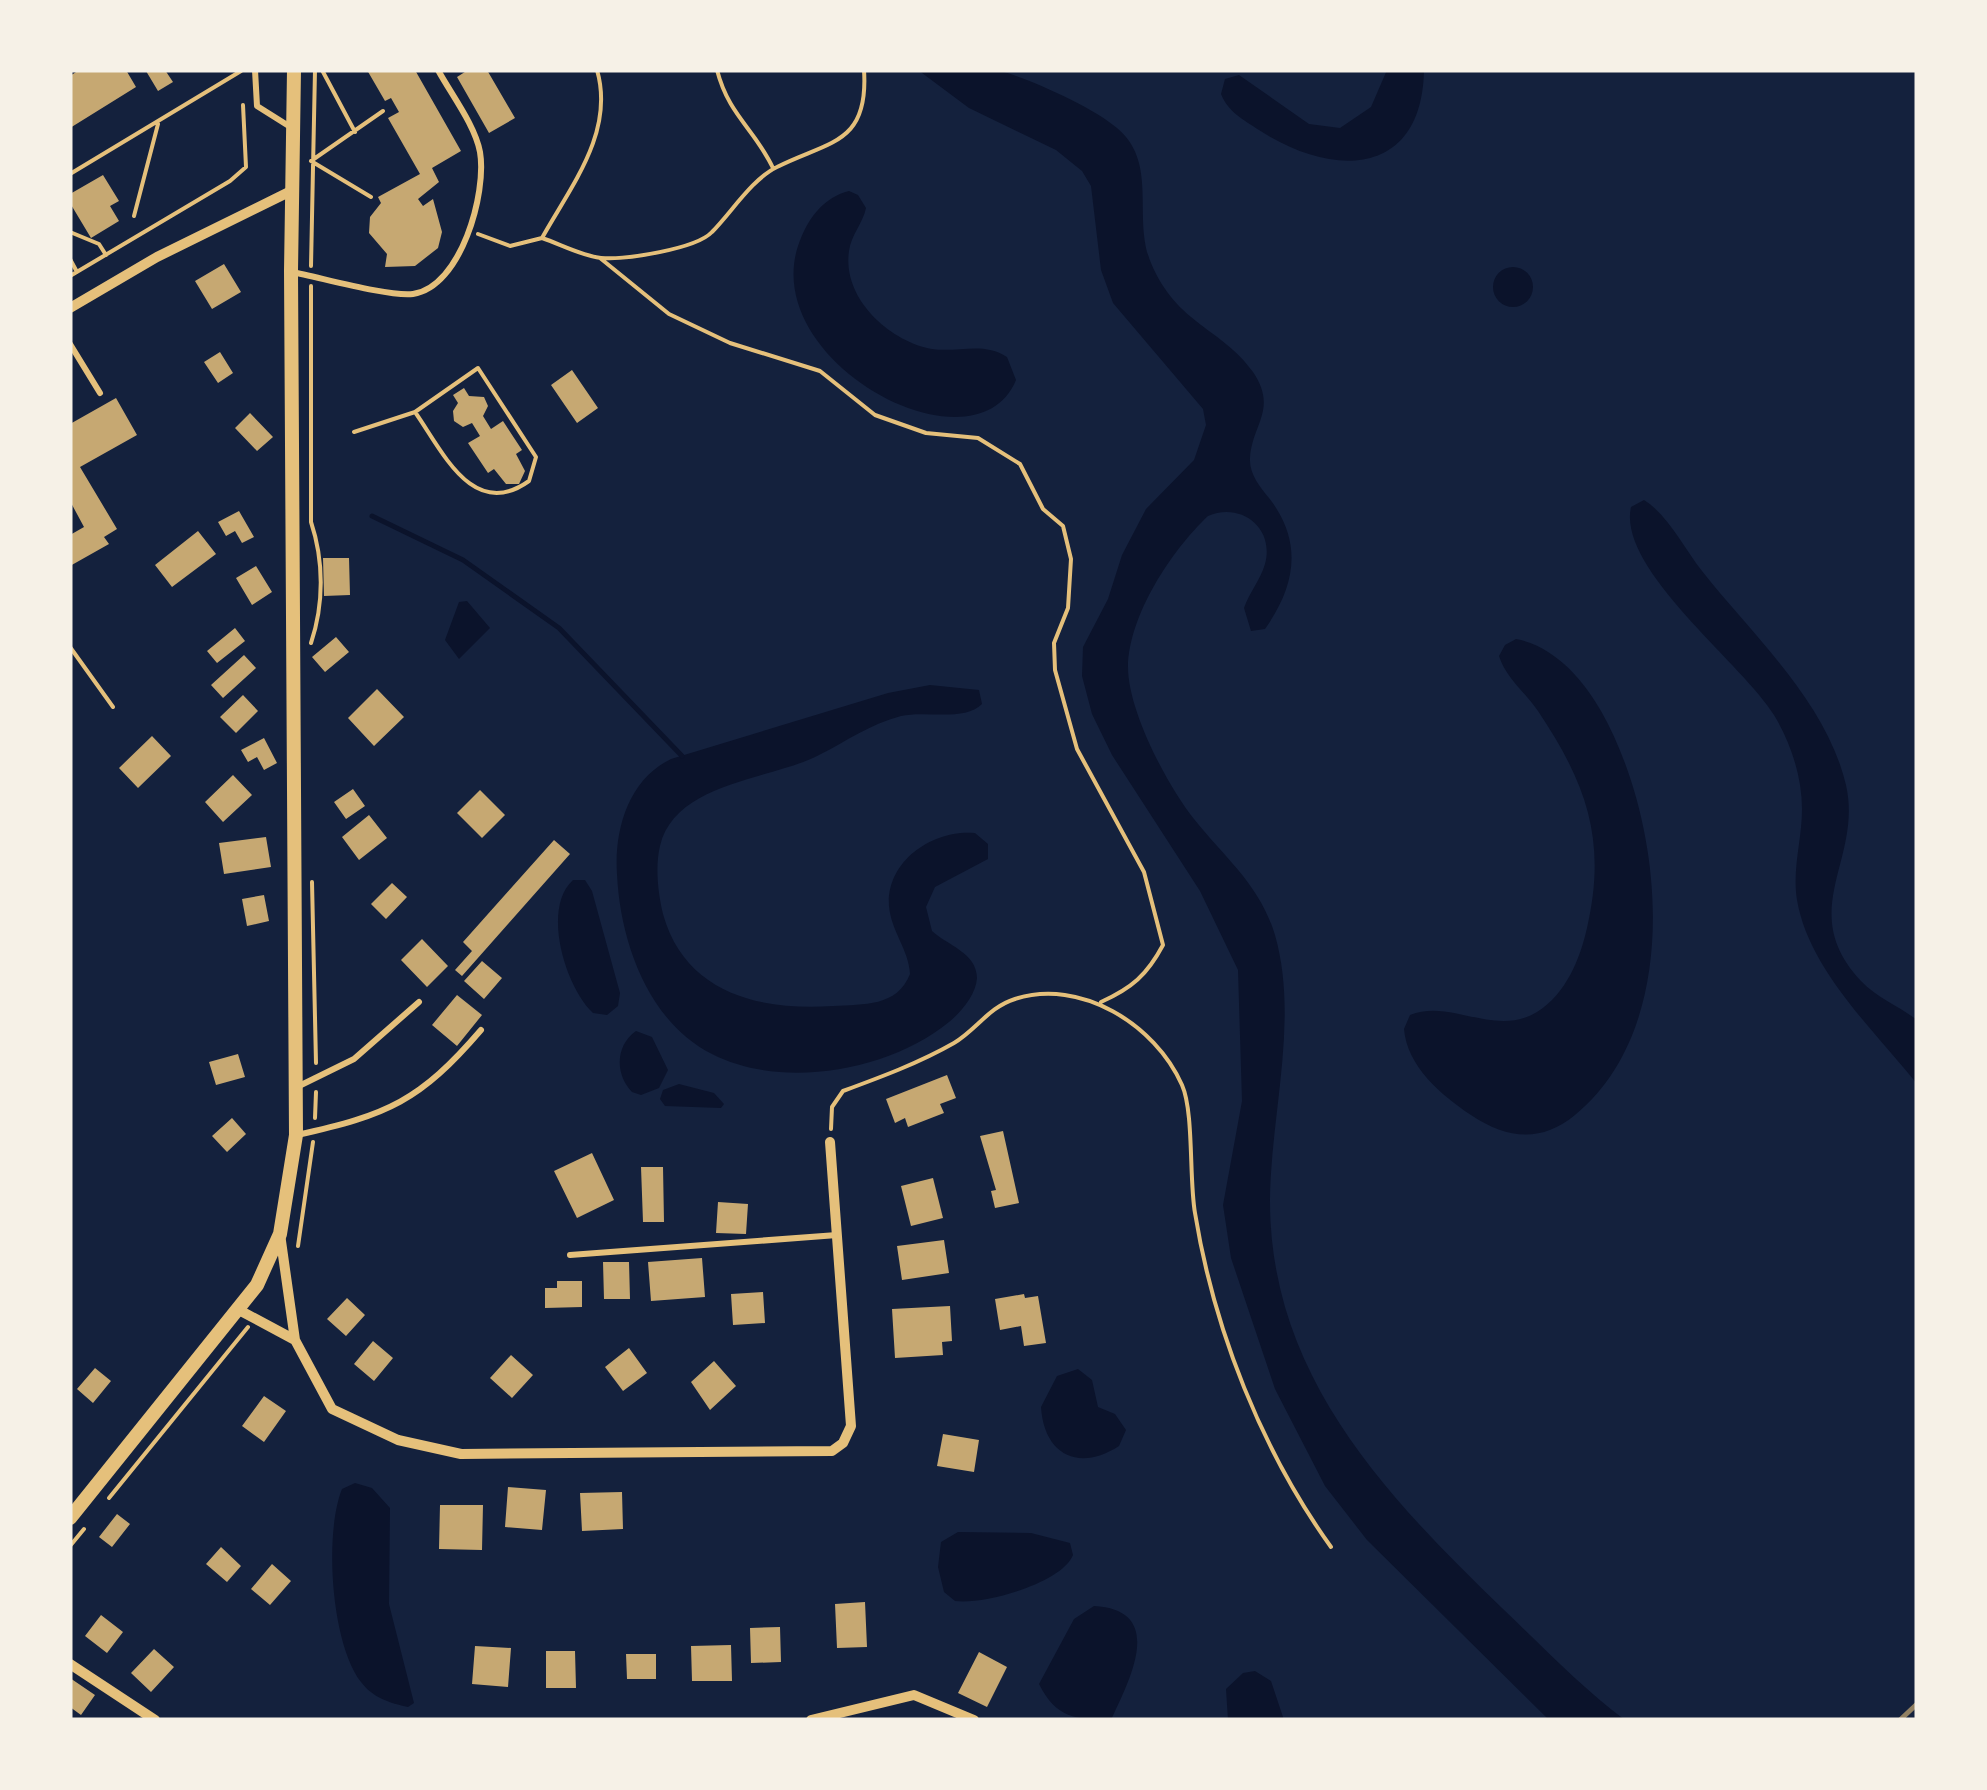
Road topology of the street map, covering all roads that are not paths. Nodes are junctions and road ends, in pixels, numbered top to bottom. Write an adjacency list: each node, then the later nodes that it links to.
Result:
1 (255, 70): 4 (lane)
2 (294, 70): 4 (street)
3 (438, 70): 6 (lane)
4 (292, 128): 5 (street)
5 (291, 192): 6 (street); 7 (street)
6 (291, 271): 12 (street)
7 (70, 308)
8 (70, 344): 9 (lane)
9 (100, 393)
10 (420, 1002): 12 (lane)
11 (481, 1030): 13 (lane)
12 (296, 1088): 13 (street)
13 (296, 1135): 15 (street)
14 (830, 1142): 16 (street)
15 (280, 1234): 18 (street); 19 (street)
16 (837, 1235): 17 (lane); 19 (street)
17 (570, 1256)
18 (239, 1310): 19 (street); 20 (street)
19 (295, 1340)
20 (70, 1518)
21 (70, 1664): 22 (street)
22 (155, 1720)
23 (810, 1720): 24 (street)
24 (974, 1720)

